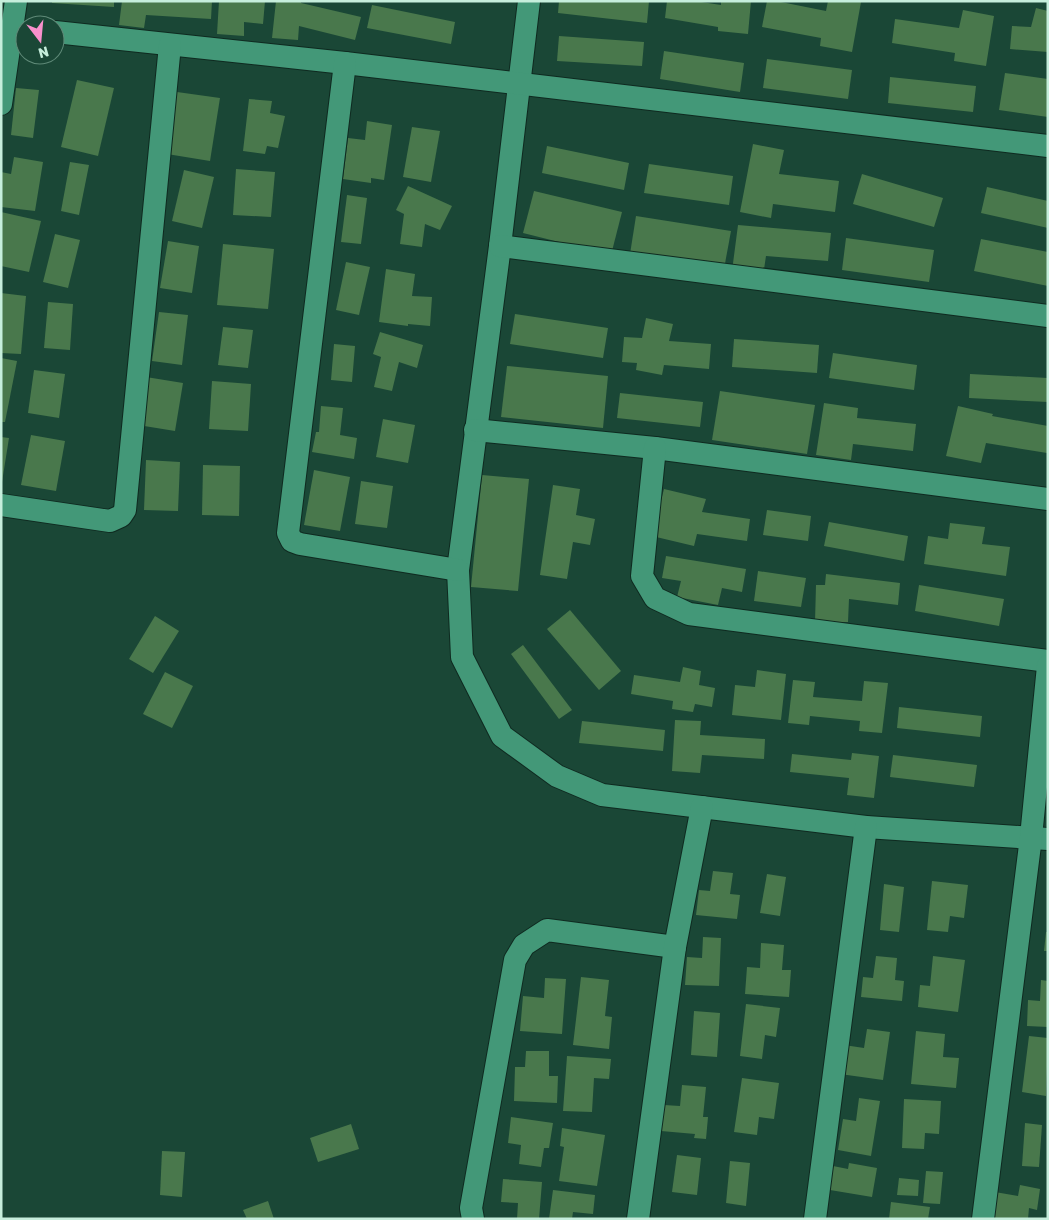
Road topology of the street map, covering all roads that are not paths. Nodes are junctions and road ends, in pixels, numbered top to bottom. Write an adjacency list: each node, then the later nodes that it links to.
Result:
1 (16, 1): 3 (street)
2 (529, 1): 8 (street)
3 (17, 15)
4 (65, 33): 6 (street)
5 (15, 41): 9 (street)
6 (170, 45): 7 (street); 16 (street)
7 (345, 63): 8 (street); 17 (street)
8 (519, 83): 10 (street); 11 (street)
9 (1, 104)
10 (1048, 146)
11 (500, 246): 12 (street); 13 (street)
12 (1048, 316)
13 (475, 430): 14 (street); 17 (street)
14 (655, 448): 15 (street); 18 (street)
15 (1048, 499)
16 (1, 505)
17 (458, 570): 20 (street)
18 (1048, 660)
19 (1048, 666): 22 (street)
20 (702, 807): 21 (street); 23 (street)
21 (866, 826): 22 (street); 26 (street)
22 (1039, 838): 27 (street)
23 (675, 947): 24 (street); 25 (street)
24 (473, 1219)
25 (638, 1219)
26 (815, 1219)
27 (983, 1219)

